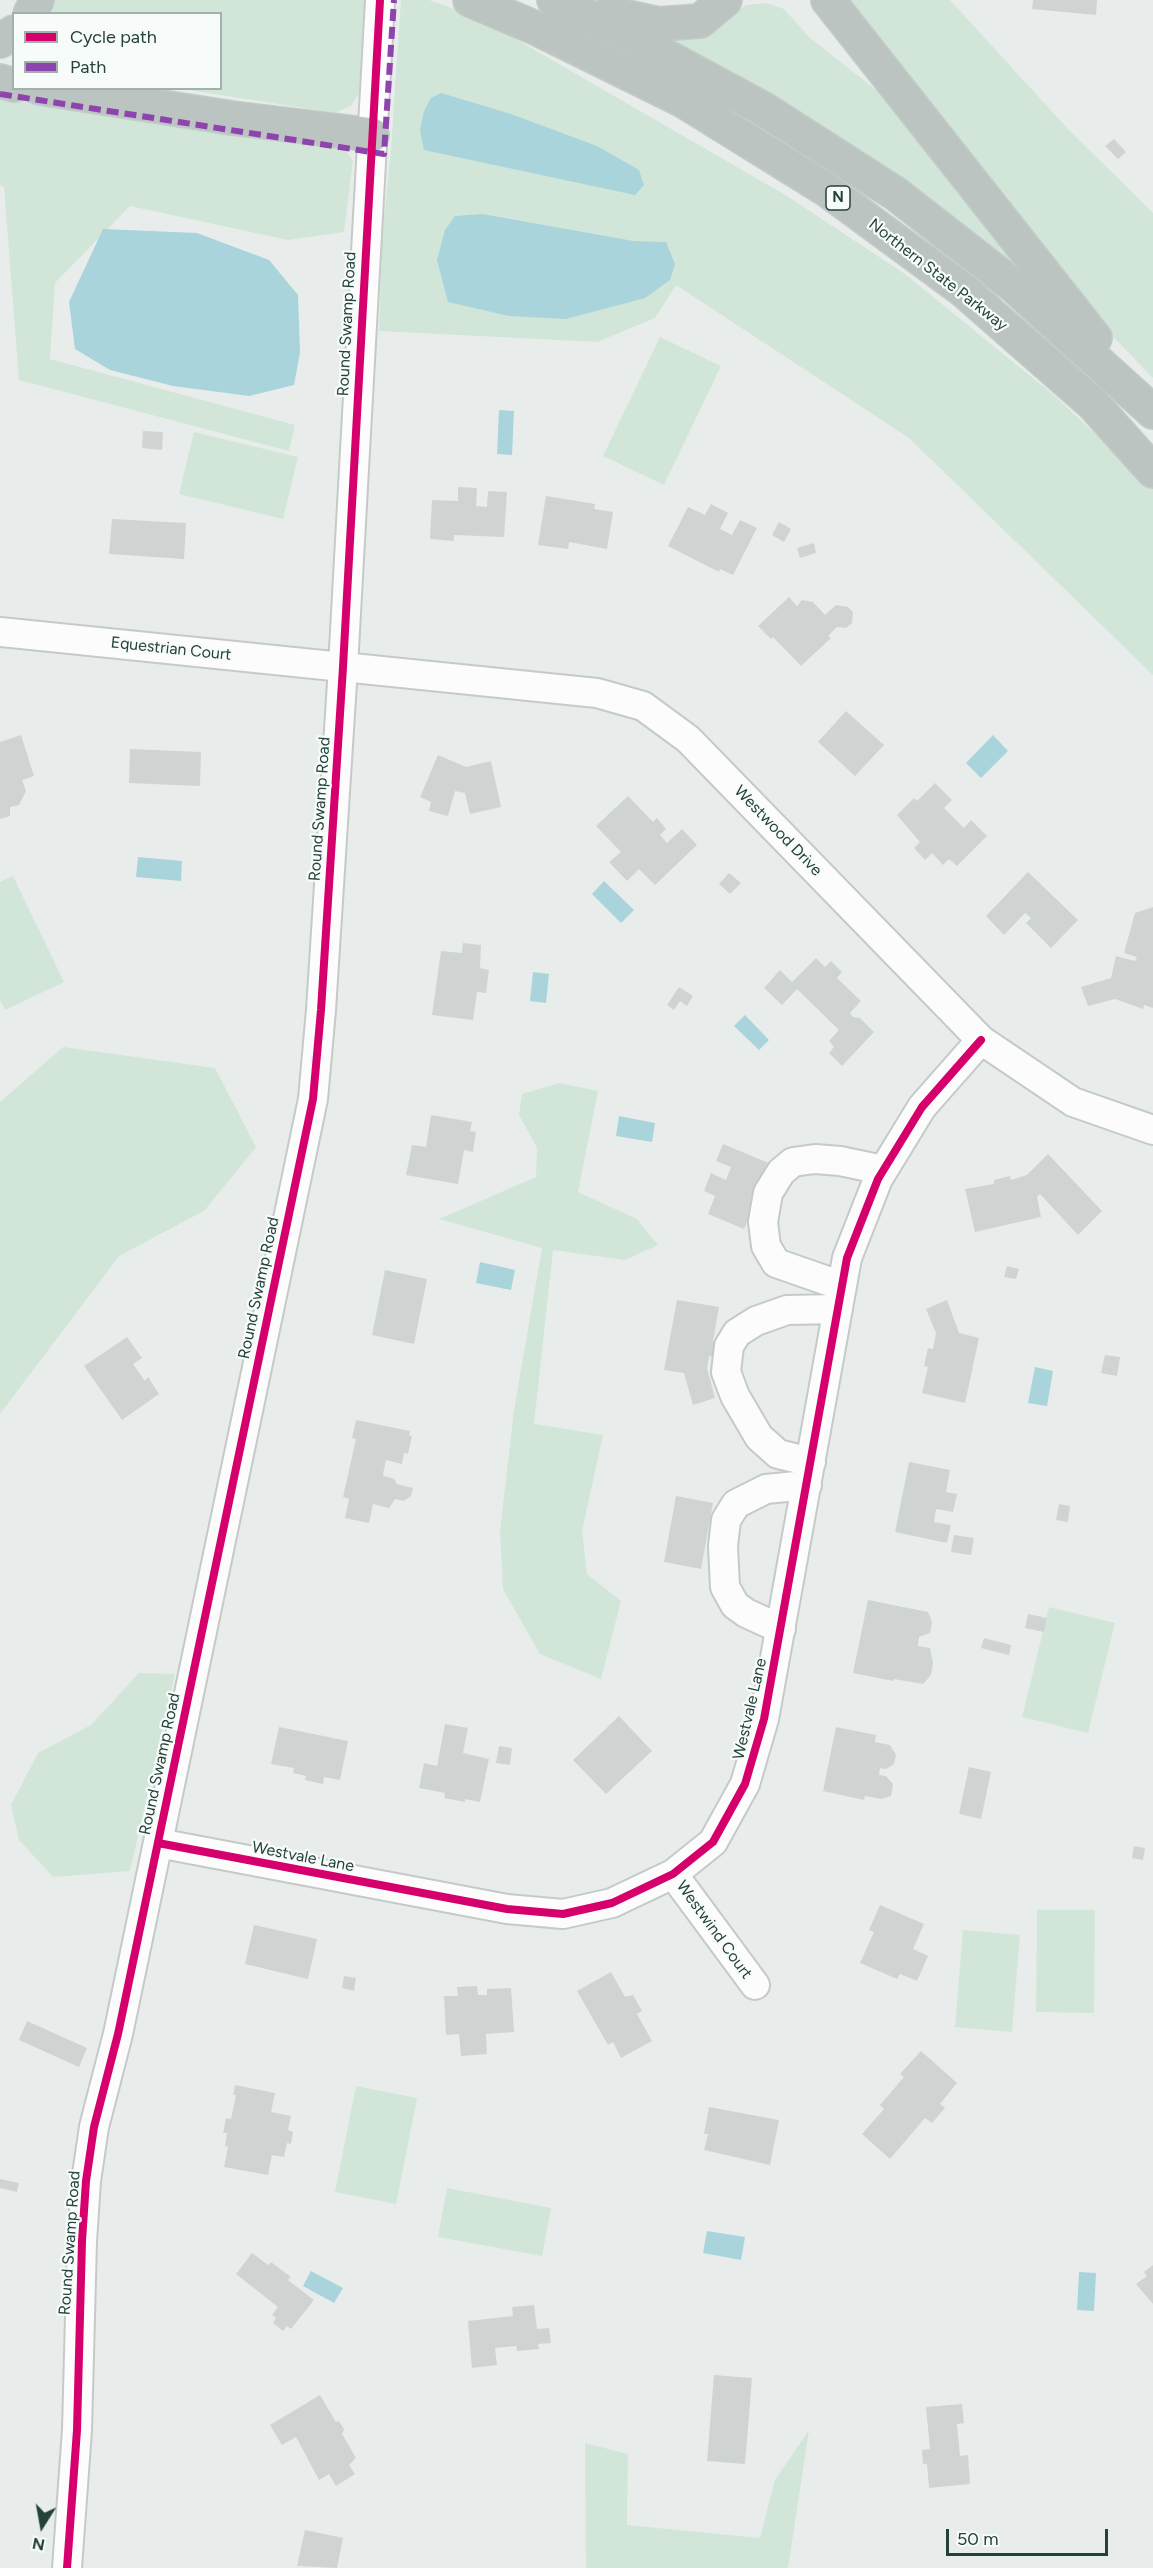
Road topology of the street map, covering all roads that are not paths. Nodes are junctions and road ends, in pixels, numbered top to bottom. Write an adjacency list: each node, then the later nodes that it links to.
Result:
1 (380, 0): 10 (street, Round Swamp Road)
2 (470, 0): 12 (highway, Northern State Parkway / N)
3 (554, 0): 11 (highway, N)
4 (562, 0): 5 (highway)
5 (725, 0)
6 (828, 0): 11 (highway)
7 (53, 90): 9 (highway)
8 (108, 90): 9 (highway)
9 (163, 107): 10 (highway)
10 (372, 135): 14 (street, Round Swamp Road)
11 (1151, 409)
12 (1153, 471)
13 (0, 632): 14 (street, Equestrian Court)
14 (342, 667): 15 (street, Westwood Drive); 21 (street, Round Swamp Road)
15 (981, 1040): 16 (street, Westwood Drive); 17 (street, Westvale Lane)
16 (1153, 1130)
17 (883, 1170): 18 (street, Westvale Lane); 18 (street)
18 (840, 1297): 19 (street, Westvale Lane); 19 (street)
19 (809, 1473): 20 (street, Westvale Lane); 20 (street)
20 (781, 1629): 22 (street, Westvale Lane)
21 (158, 1843): 22 (street, Westvale Lane); 24 (street, Round Swamp Road)
22 (673, 1874): 23 (street, Westwind Court)
23 (755, 1985)
24 (67, 2568)

